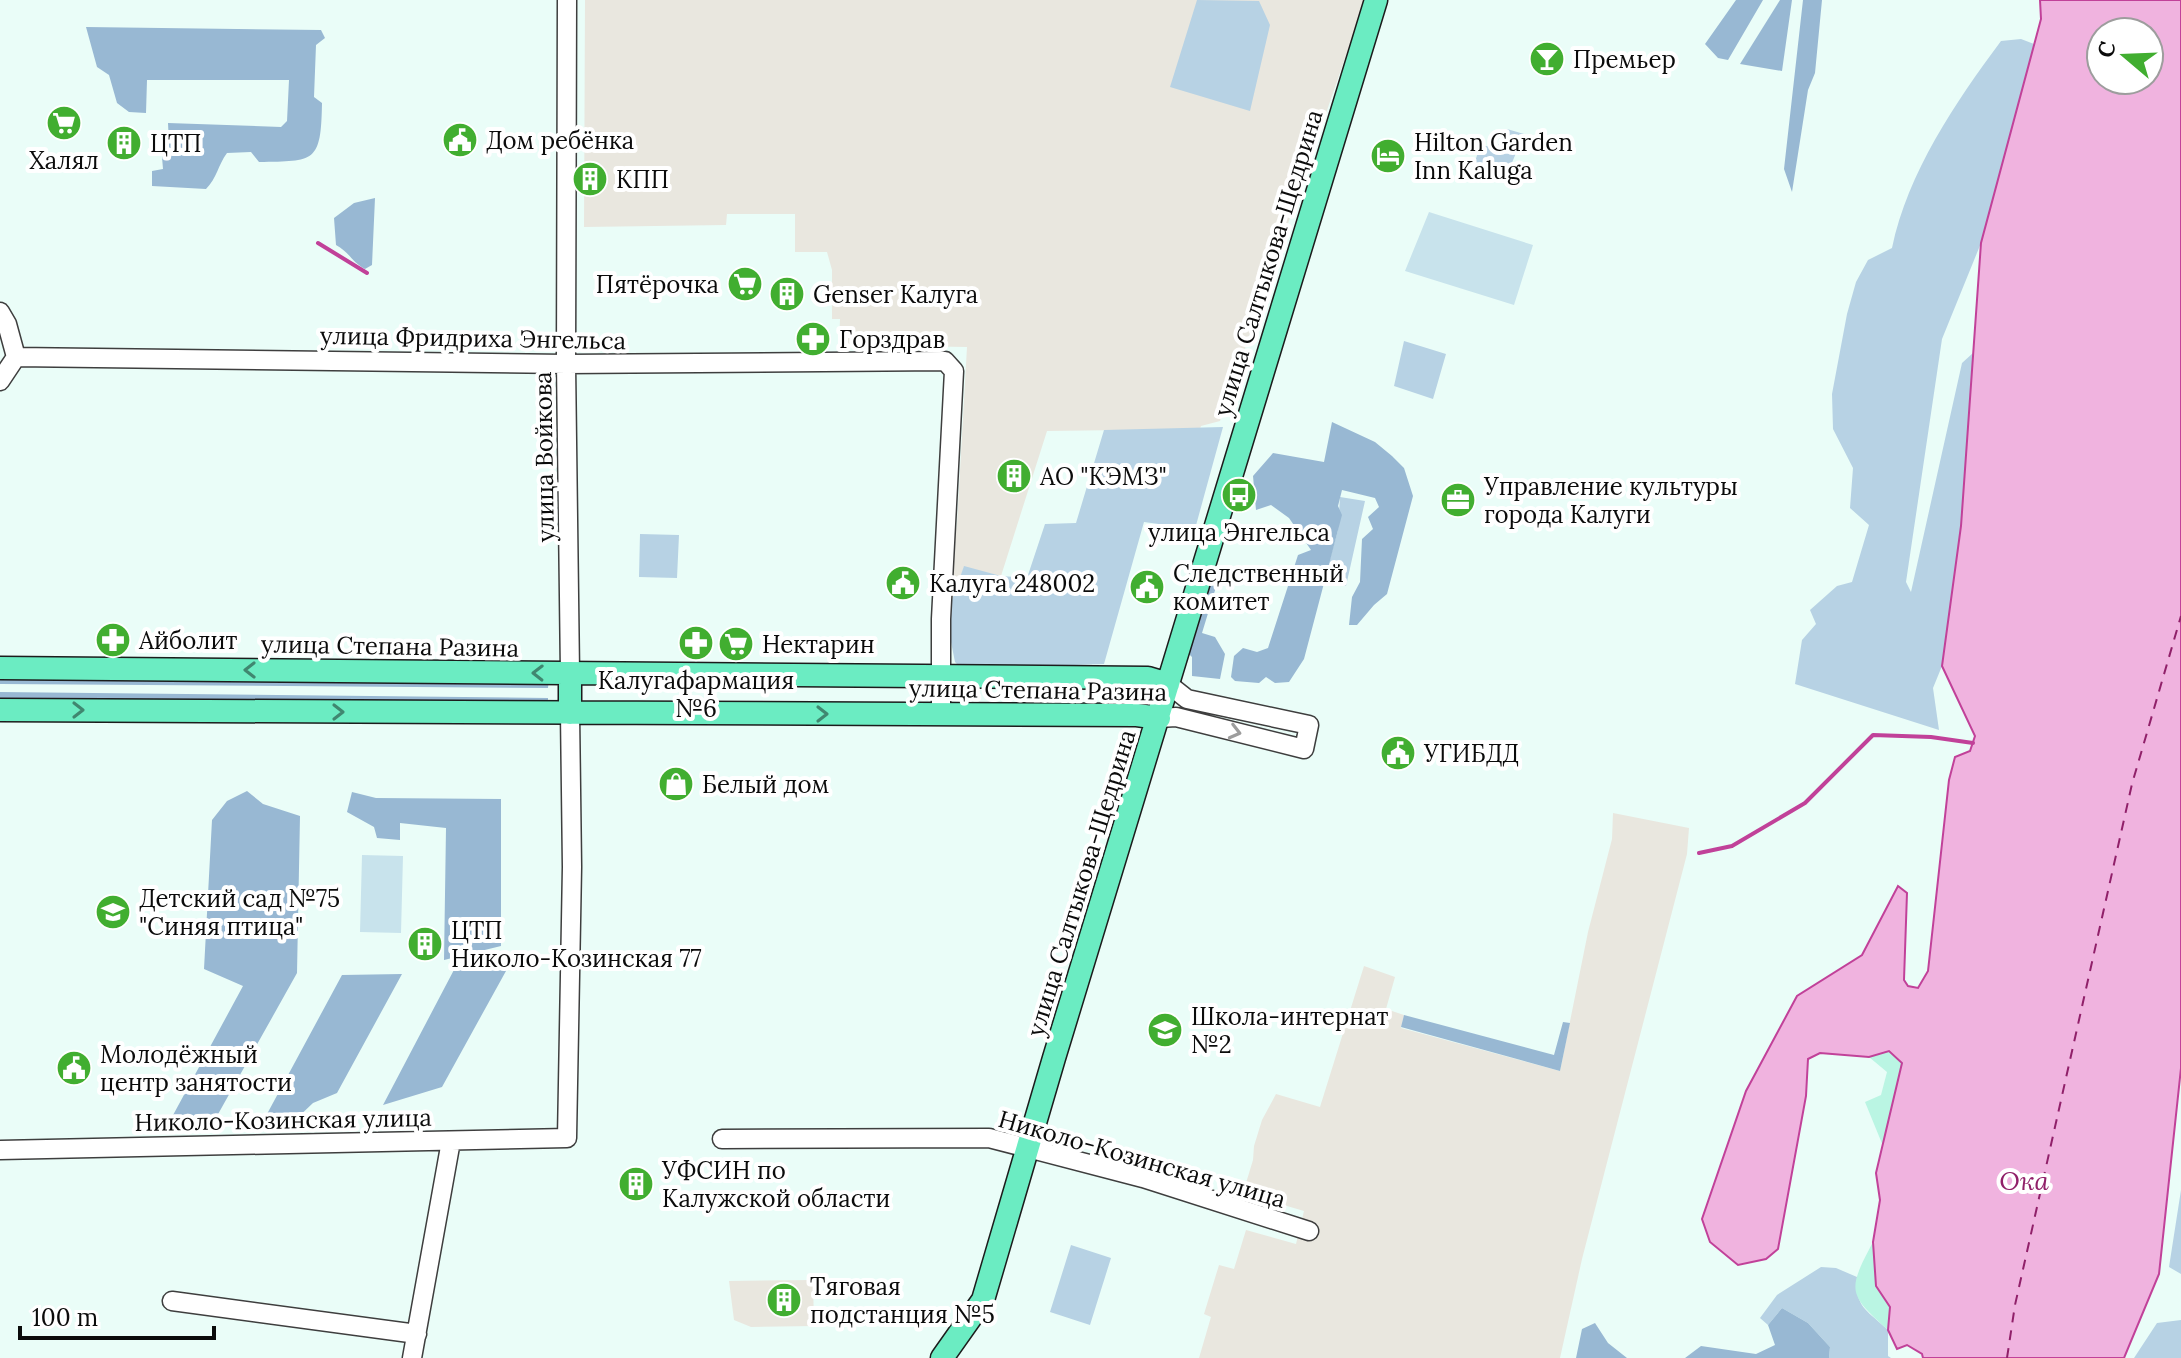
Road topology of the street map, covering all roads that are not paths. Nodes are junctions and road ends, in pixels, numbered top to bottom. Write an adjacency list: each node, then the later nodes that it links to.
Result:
1 (567, 0): 5 (street, улица Войкова)
2 (1376, 0): 10 (main road, улица Салтыкова-Щедрина)
3 (0, 312): 4 (street)
4 (16, 357): 5 (street, улица Фридриха Энгельса); 6 (street)
5 (566, 364): 8 (street, улица Войкова); 9 (street, улица Фридриха Энгельса)
6 (0, 381)
7 (0, 668): 8 (main road, улица Степана Разина, one-way to 7)
8 (570, 673): 9 (main road, улица Степана Разина); 12 (main road)
9 (940, 676): 10 (main road, улица Степана Разина); 13 (street)
10 (1168, 684): 14 (main road, улица Салтыкова-Щедрина); 14 (street, улица Степана Разина, one-way to 10)
11 (0, 710): 12 (main road, улица Степана Разина, one-way to 12)
12 (570, 713): 13 (main road, улица Степана Разина, one-way to 13); 16 (street, Николо-Козинская улица)
13 (941, 715): 14 (main road, улица Степана Разина)
14 (1159, 718): 17 (main road, улица Салтыкова-Щедрина)
15 (722, 1139): 17 (street, Николо-Козинская улица)
16 (451, 1141): 18 (street, Николо-Козинская улица); 21 (street)
17 (1028, 1146): 19 (street, Николо-Козинская улица); 23 (main road, улица Салтыкова-Щедрина)
18 (0, 1150)
19 (1309, 1231)
20 (172, 1301): 21 (street)
21 (417, 1334): 22 (street)
22 (412, 1358)
23 (942, 1358)

